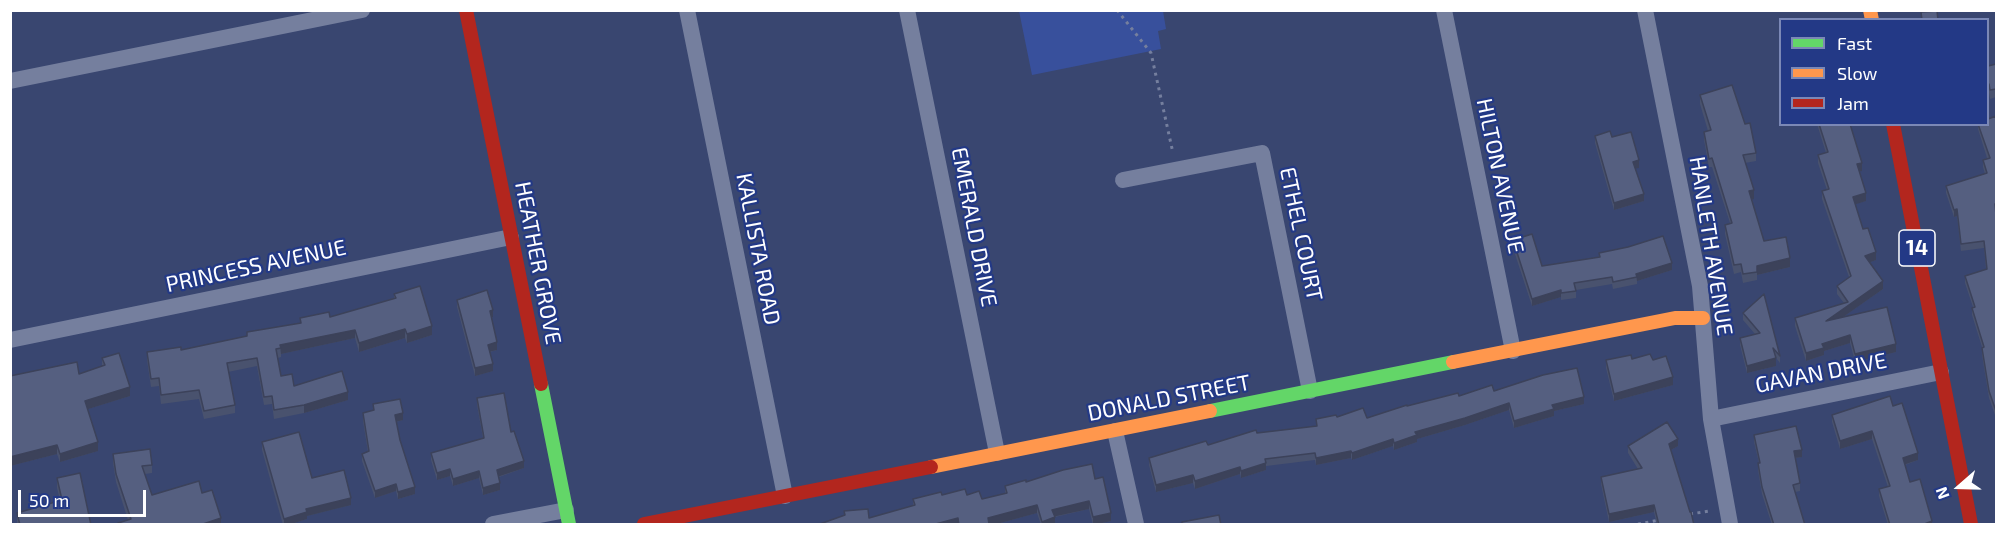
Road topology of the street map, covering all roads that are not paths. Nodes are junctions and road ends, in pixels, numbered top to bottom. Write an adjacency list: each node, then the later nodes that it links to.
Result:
1 (362, 10): 7 (street)
2 (466, 10): 10 (street, HEATHER GROVE)
3 (687, 10): 19 (street, KALLISTA ROAD)
4 (908, 10): 18 (street, EMERALD DRIVE)
5 (1444, 10): 13 (street, HILTON AVENUE)
6 (1645, 10): 11 (street, HANLETH AVENUE)
7 (10, 81)
8 (1893, 126): 14 (street, 14)
9 (1123, 180): 15 (street, ETHEL COURT)
10 (512, 237): 12 (street, PRINCESS AVENUE); 20 (street, HEATHER GROVE)
11 (1703, 318): 13 (street, DONALD STREET); 16 (street, HANLETH AVENUE)
12 (10, 340)
13 (1513, 351): 15 (street, DONALD STREET)
14 (1941, 372): 16 (street, GAVAN DRIVE); 25 (street, 14)
15 (1310, 391): 17 (street, DONALD STREET)
16 (1711, 419): 24 (street, HANLETH AVENUE)
17 (1115, 431): 18 (street, DONALD STREET); 23 (street)
18 (997, 453): 19 (street, DONALD STREET)
19 (784, 496): 22 (street, DONALD STREET)
20 (568, 517): 21 (street)
21 (493, 525)
22 (644, 525)
23 (1136, 525)
24 (1730, 525)
25 (1971, 525)

